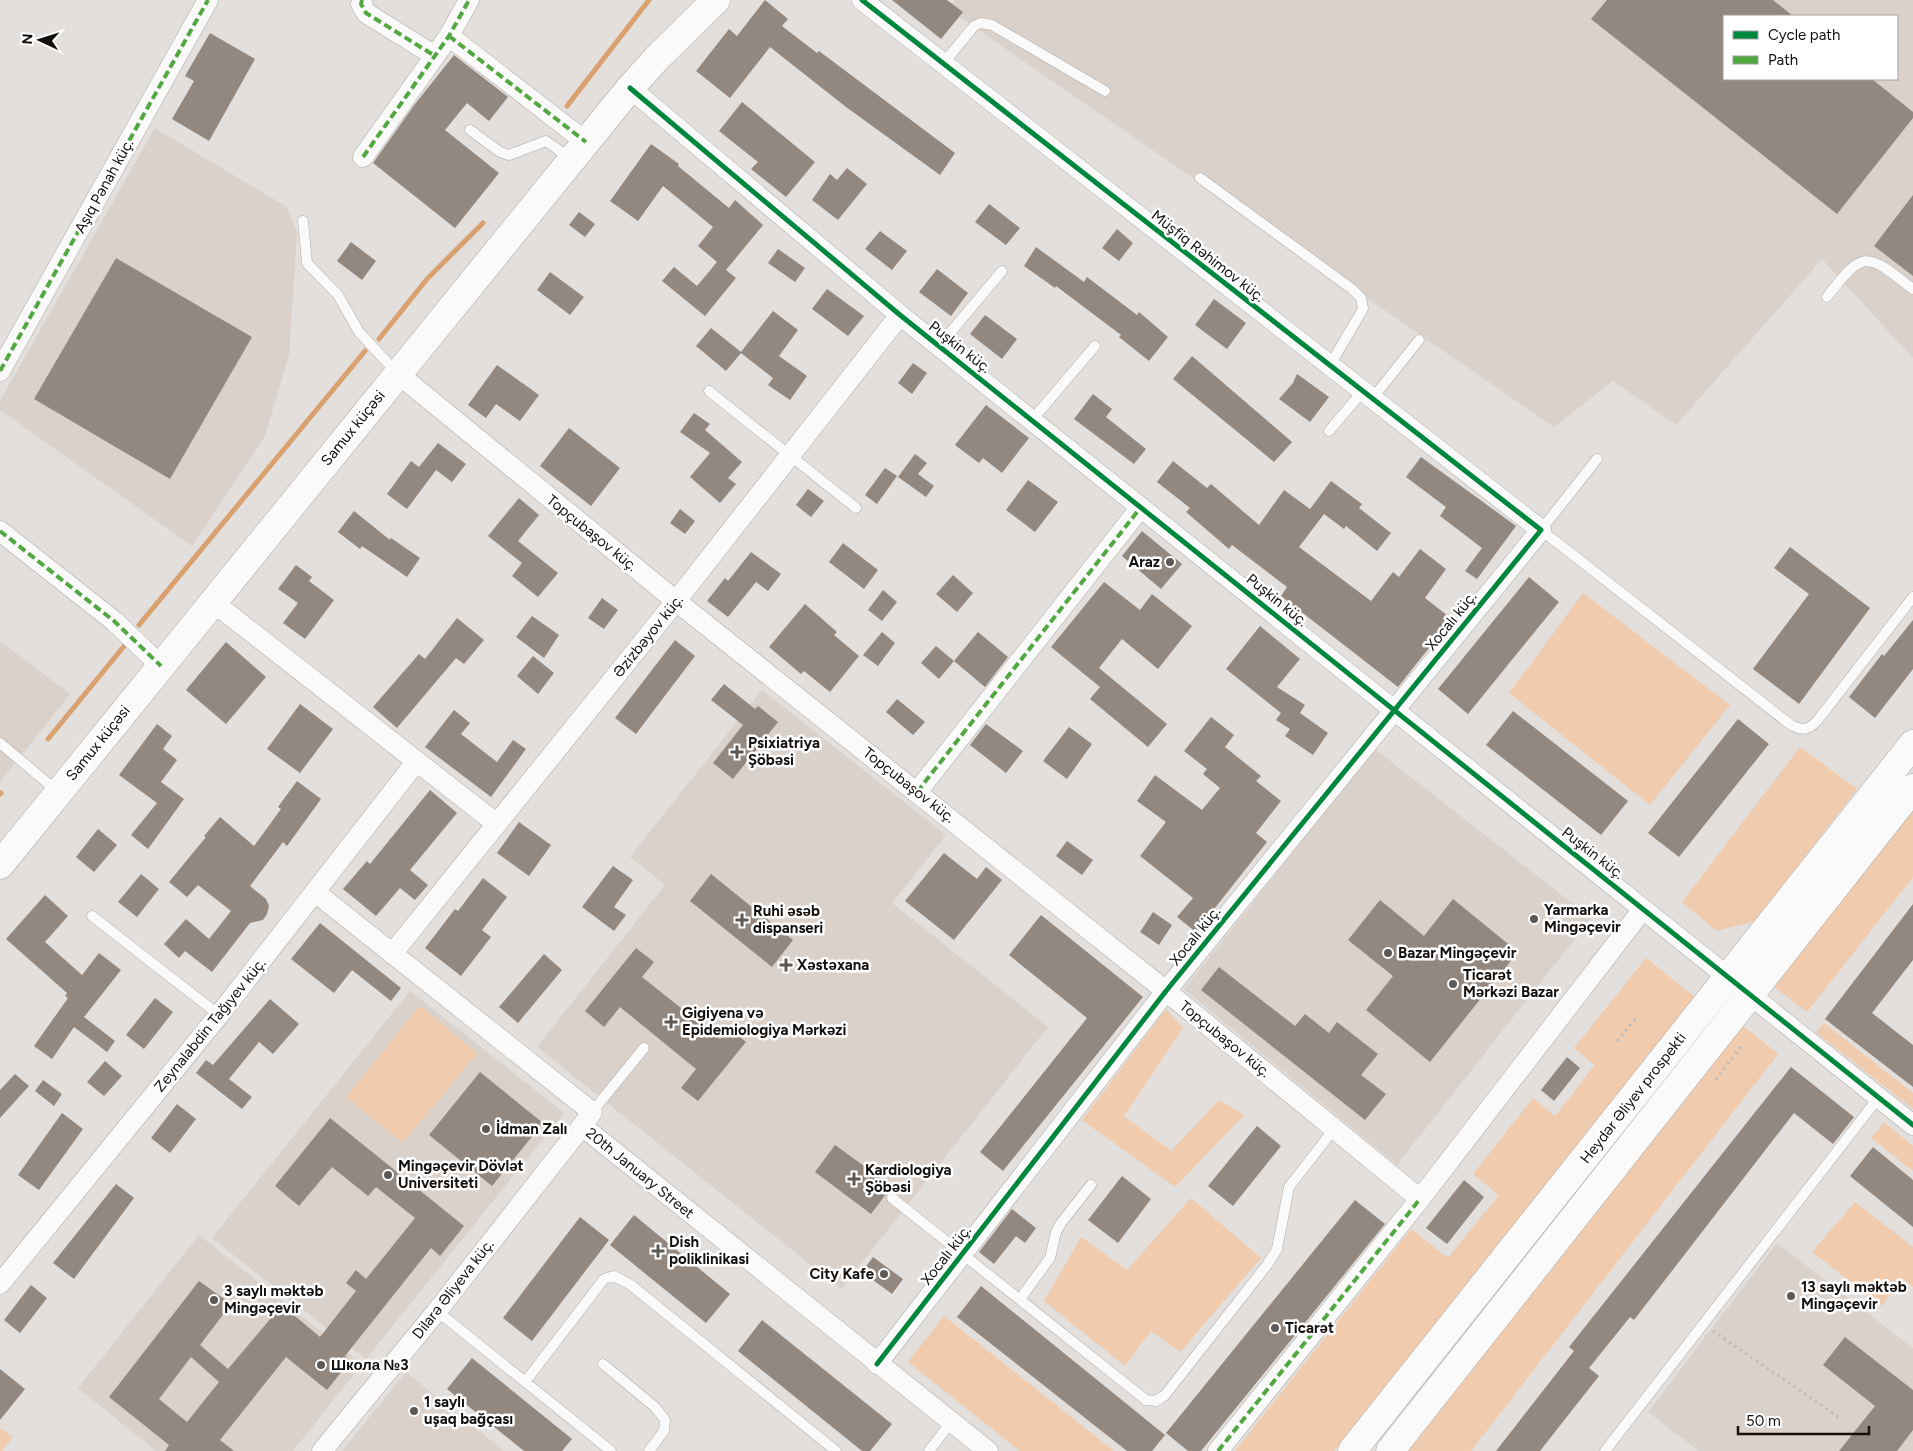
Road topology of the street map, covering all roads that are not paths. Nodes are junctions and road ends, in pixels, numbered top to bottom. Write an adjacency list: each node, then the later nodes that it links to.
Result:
1 (208, 0): 24 (street, Aşıq Pənah küç.)
2 (362, 0): 7 (street)
3 (469, 0): 6 (street)
4 (716, 0): 9 (main road, Samux küçəsi)
5 (862, 0): 8 (street, Müşfiq Rəhimov küç.)
6 (449, 36): 7 (street); 12 (street)
7 (435, 56): 13 (street)
8 (942, 65): 10 (lane); 23 (street, Müşfiq Rəhimov küç.)
9 (630, 88): 12 (main road, Samux küçəsi); 19 (street, Puşkin küç.)
10 (1105, 91)
11 (470, 130): 12 (lane)
12 (579, 151): 25 (main road, Samux küçəsi)
13 (362, 157)
14 (1200, 178): 23 (lane)
15 (303, 221): 25 (lane)
16 (1002, 271): 21 (lane)
17 (1913, 289): 18 (lane)
18 (1827, 297)
19 (900, 315): 21 (street, Puşkin küç.); 30 (street, Əzizbəyov küç.)
20 (1419, 340): 27 (lane)
21 (939, 346): 28 (street, Puşkin küç.)
22 (1095, 346): 28 (lane)
23 (1330, 366): 27 (street, Müşfiq Rəhimov küç.)
24 (0, 371)
25 (397, 373): 37 (street, Topçubaşov küç.); 38 (main road, Samux küçəsi)
26 (709, 391): 30 (lane)
27 (1368, 395): 29 (lane); 34 (street, Müşfiq Rəhimov küç.)
28 (1032, 420): 32 (street, Puşkin küç.)
29 (1329, 431)
30 (790, 457): 33 (lane); 37 (street, Əzizbəyov küç.)
31 (1597, 459): 34 (lane)
32 (1141, 507): 40 (street, Puşkin küç.); 46 (street)
33 (856, 508)
34 (1541, 530): 36 (lane); 40 (street, Xocalı küç.)
35 (0, 531): 39 (street)
36 (1913, 597)
37 (676, 601): 46 (street, Topçubaşov küç.); 47 (street, Əzizbəyov küç.)
38 (213, 602): 39 (main road, Samux küçəsi); 43 (street)
39 (161, 666): 45 (main road, Samux küçəsi)
40 (1394, 711): 50 (street, Puşkin küç.); 54 (street, Xocalı küç.)
41 (0, 744): 45 (lane)
42 (1913, 744): 53 (main road, Heydər Əliyev prospekti)
43 (416, 762): 47 (street); 49 (street, Zeynalabdin Tağıyev küç.)
44 (1913, 788): 55 (main road, Heydər Əliyev prospekti)
45 (59, 792): 48 (main road, Samux küçəsi)
46 (917, 792): 54 (street, Topçubaşov küç.)
47 (498, 824): 52 (street, Əzizbəyov küç.)
48 (0, 865)
49 (315, 892): 52 (street, 20th January Street); 56 (street, Zeynalabdin Tağıyev küç.)
50 (1643, 909): 53 (street, Puşkin küç.); 64 (street)
51 (92, 916): 56 (lane)
52 (392, 954): 59 (street, 20th January Street)
53 (1729, 977): 55 (street, Puşkin küç.); 80 (main road, Heydər Əliyev prospekti)
54 (1166, 991): 61 (street, Topçubaşov küç.); 65 (street, Xocalı küç.)
55 (1751, 995): 58 (street, Puşkin küç.); 81 (main road, Heydər Əliyev prospekti)
56 (219, 1015): 66 (street, Zeynalabdin Tağıyev küç.)
57 (644, 1048): 59 (lane)
58 (1879, 1097): 60 (street, Puşkin küç.); 82 (lane)
59 (587, 1119): 68 (street, Dilarə Əliyeva küç.); 70 (street, 20th January Street)
60 (1913, 1125)
61 (1334, 1129): 64 (street, Topçubaşov küç.); 67 (lane)
62 (1091, 1185): 67 (lane)
63 (892, 1198): 65 (lane)
64 (1420, 1199): 79 (street)
65 (963, 1254): 67 (lane); 70 (street, Xocalı küç.)
66 (1, 1281)
67 (1020, 1299)
68 (437, 1311): 71 (lane); 73 (street, Dilarə Əliyeva küç.)
69 (602, 1364): 75 (lane)
70 (877, 1364): 72 (street, 20th January Street)
71 (526, 1382): 74 (lane); 76 (lane)
72 (951, 1422): 77 (lane); 78 (street, 20th January Street)
73 (322, 1451)
74 (610, 1451)
75 (648, 1451)
76 (836, 1451)
77 (929, 1451)
78 (988, 1451)
79 (1218, 1451)
80 (1352, 1451)
81 (1390, 1451)
82 (1605, 1451)

